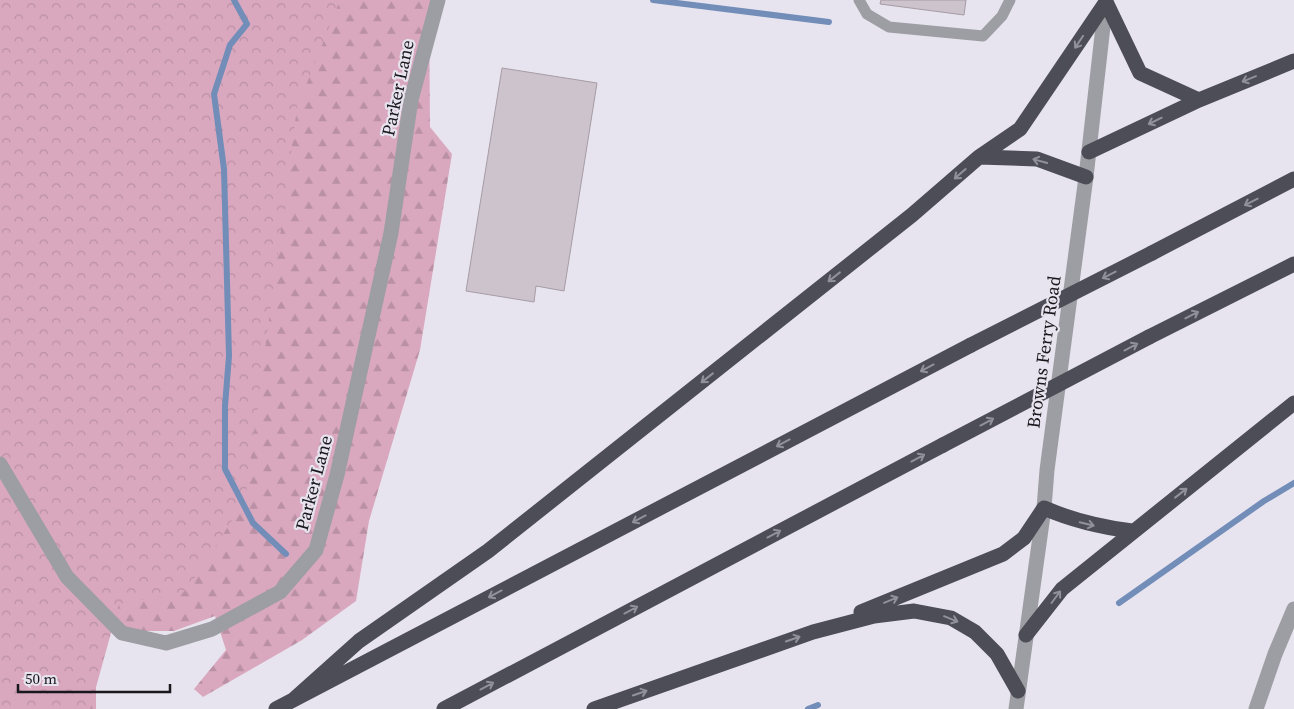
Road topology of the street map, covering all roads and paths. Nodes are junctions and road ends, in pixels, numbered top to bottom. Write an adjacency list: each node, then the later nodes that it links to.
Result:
1 (438, 0): 13 (street, Parker Lane)
2 (859, 0): 3 (lane)
3 (1010, 0)
4 (1106, 1): 6 (highway); 7 (street, Browns Ferry Road); 8 (highway, one-way to 8)
5 (1294, 61): 6 (highway, one-way to 6)
6 (1199, 100): 7 (highway, one-way to 7)
7 (1089, 152): 9 (street, Browns Ferry Road)
8 (980, 157): 9 (highway, one-way to 8); 20 (highway, one-way to 20)
9 (1086, 177): 14 (street, Browns Ferry Road)
10 (1294, 179): 20 (highway, one-way to 20, bridge)
11 (1294, 264): 22 (highway, one-way to 11, bridge)
12 (1294, 403): 15 (highway, one-way to 12)
13 (0, 464)
14 (1044, 508): 15 (highway, one-way to 15); 17 (highway, one-way to 14); 18 (street, Browns Ferry Road)
15 (1132, 531): 18 (highway, one-way to 15)
16 (1294, 609): 25 (street)
17 (813, 632): 19 (highway, one-way to 19); 23 (highway, one-way to 17)
18 (1026, 635): 19 (street, Browns Ferry Road)
19 (1018, 691): 24 (street, Browns Ferry Road)
20 (293, 700): 21 (highway)
21 (276, 709)
22 (444, 709)
23 (594, 709)
24 (1016, 709)
25 (1256, 709)

